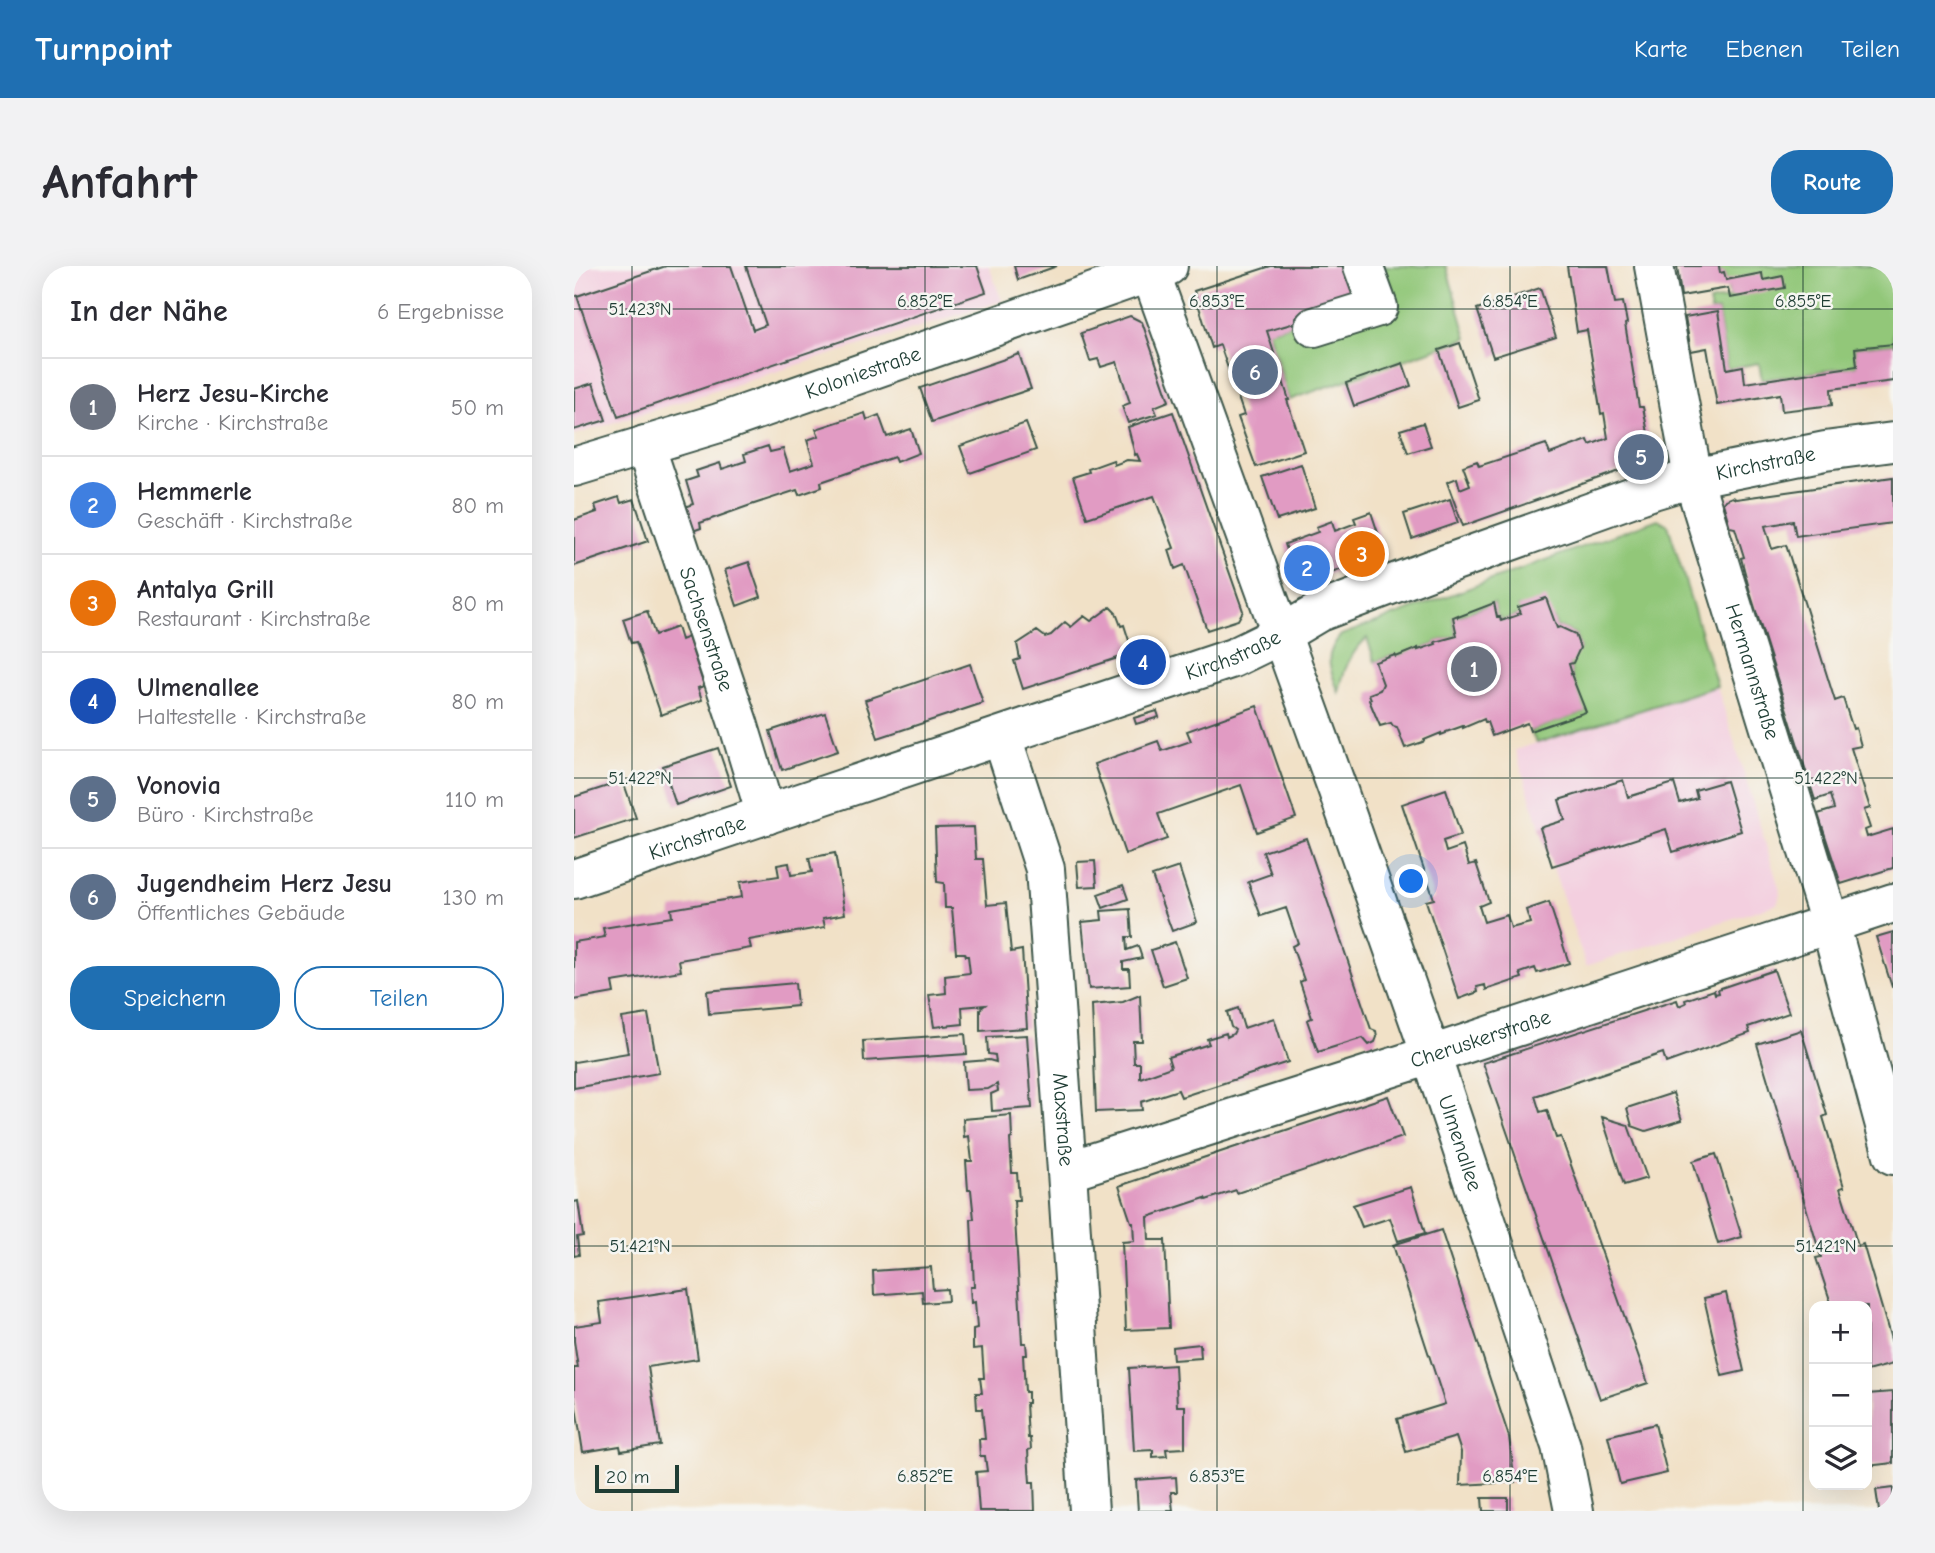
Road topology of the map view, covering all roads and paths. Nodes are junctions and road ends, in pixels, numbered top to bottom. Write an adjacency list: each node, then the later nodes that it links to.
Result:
1 (1363, 266): 4 (street)
2 (1654, 266): 8 (street, Hermannstraße)
3 (1155, 268): 6 (street, Koloniestraße); 9 (street, Ulmenallee)
4 (1314, 327)
5 (1893, 442): 8 (street, Kirchstraße)
6 (645, 445): 7 (street, Koloniestraße); 11 (street, Sachsenstraße)
7 (574, 467)
8 (1693, 478): 9 (street, Kirchstraße); 14 (street, Hermannstraße)
9 (1282, 634): 10 (street, Kirchstraße); 15 (street, Ulmenallee)
10 (1002, 737): 11 (street, Kirchstraße); 17 (street, Maxstraße)
11 (766, 815): 12 (street, Kirchstraße)
12 (574, 879)
13 (1893, 903): 14 (street, Cheruskerstraße)
14 (1830, 923): 15 (street, Cheruskerstraße); 16 (street, Hermannstraße)
15 (1431, 1055): 17 (street, Cheruskerstraße); 19 (street, Ulmenallee)
16 (1893, 1155)
17 (1068, 1171): 18 (street, Maxstraße)
18 (1088, 1511)
19 (1574, 1511)

